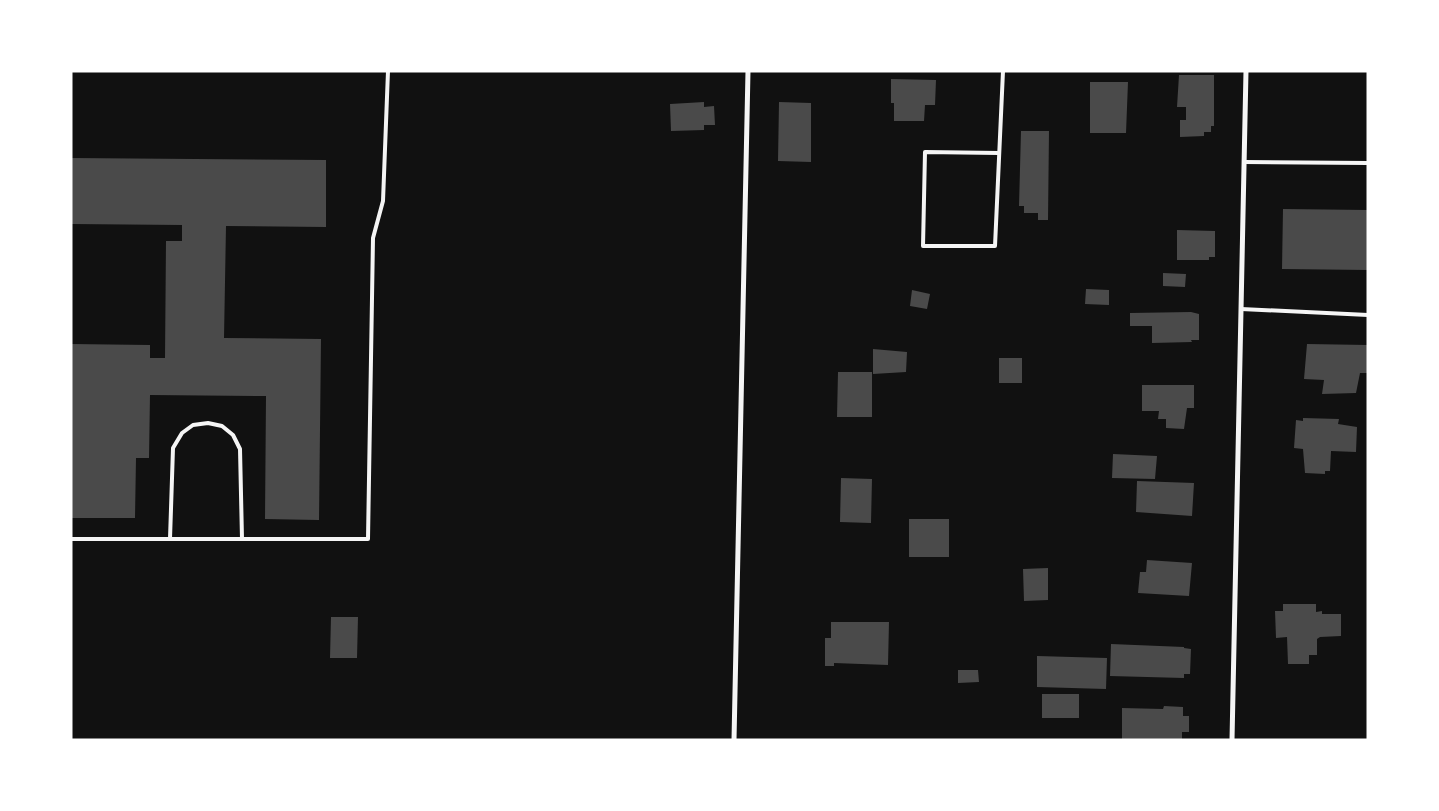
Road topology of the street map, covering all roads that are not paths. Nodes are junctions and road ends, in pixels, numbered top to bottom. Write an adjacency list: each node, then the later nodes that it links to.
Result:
1 (388, 71): 12 (lane)
2 (748, 71): 13 (street)
3 (1003, 71): 5 (lane)
4 (1246, 71): 6 (street)
5 (999, 153): 5 (lane)
6 (1244, 162): 7 (lane); 8 (street)
7 (1368, 163)
8 (1241, 309): 9 (lane); 14 (street)
9 (1368, 315)
10 (71, 539): 11 (lane)
11 (170, 539): 12 (lane); 12 (lane)
12 (242, 539)
13 (734, 740)
14 (1232, 740)

